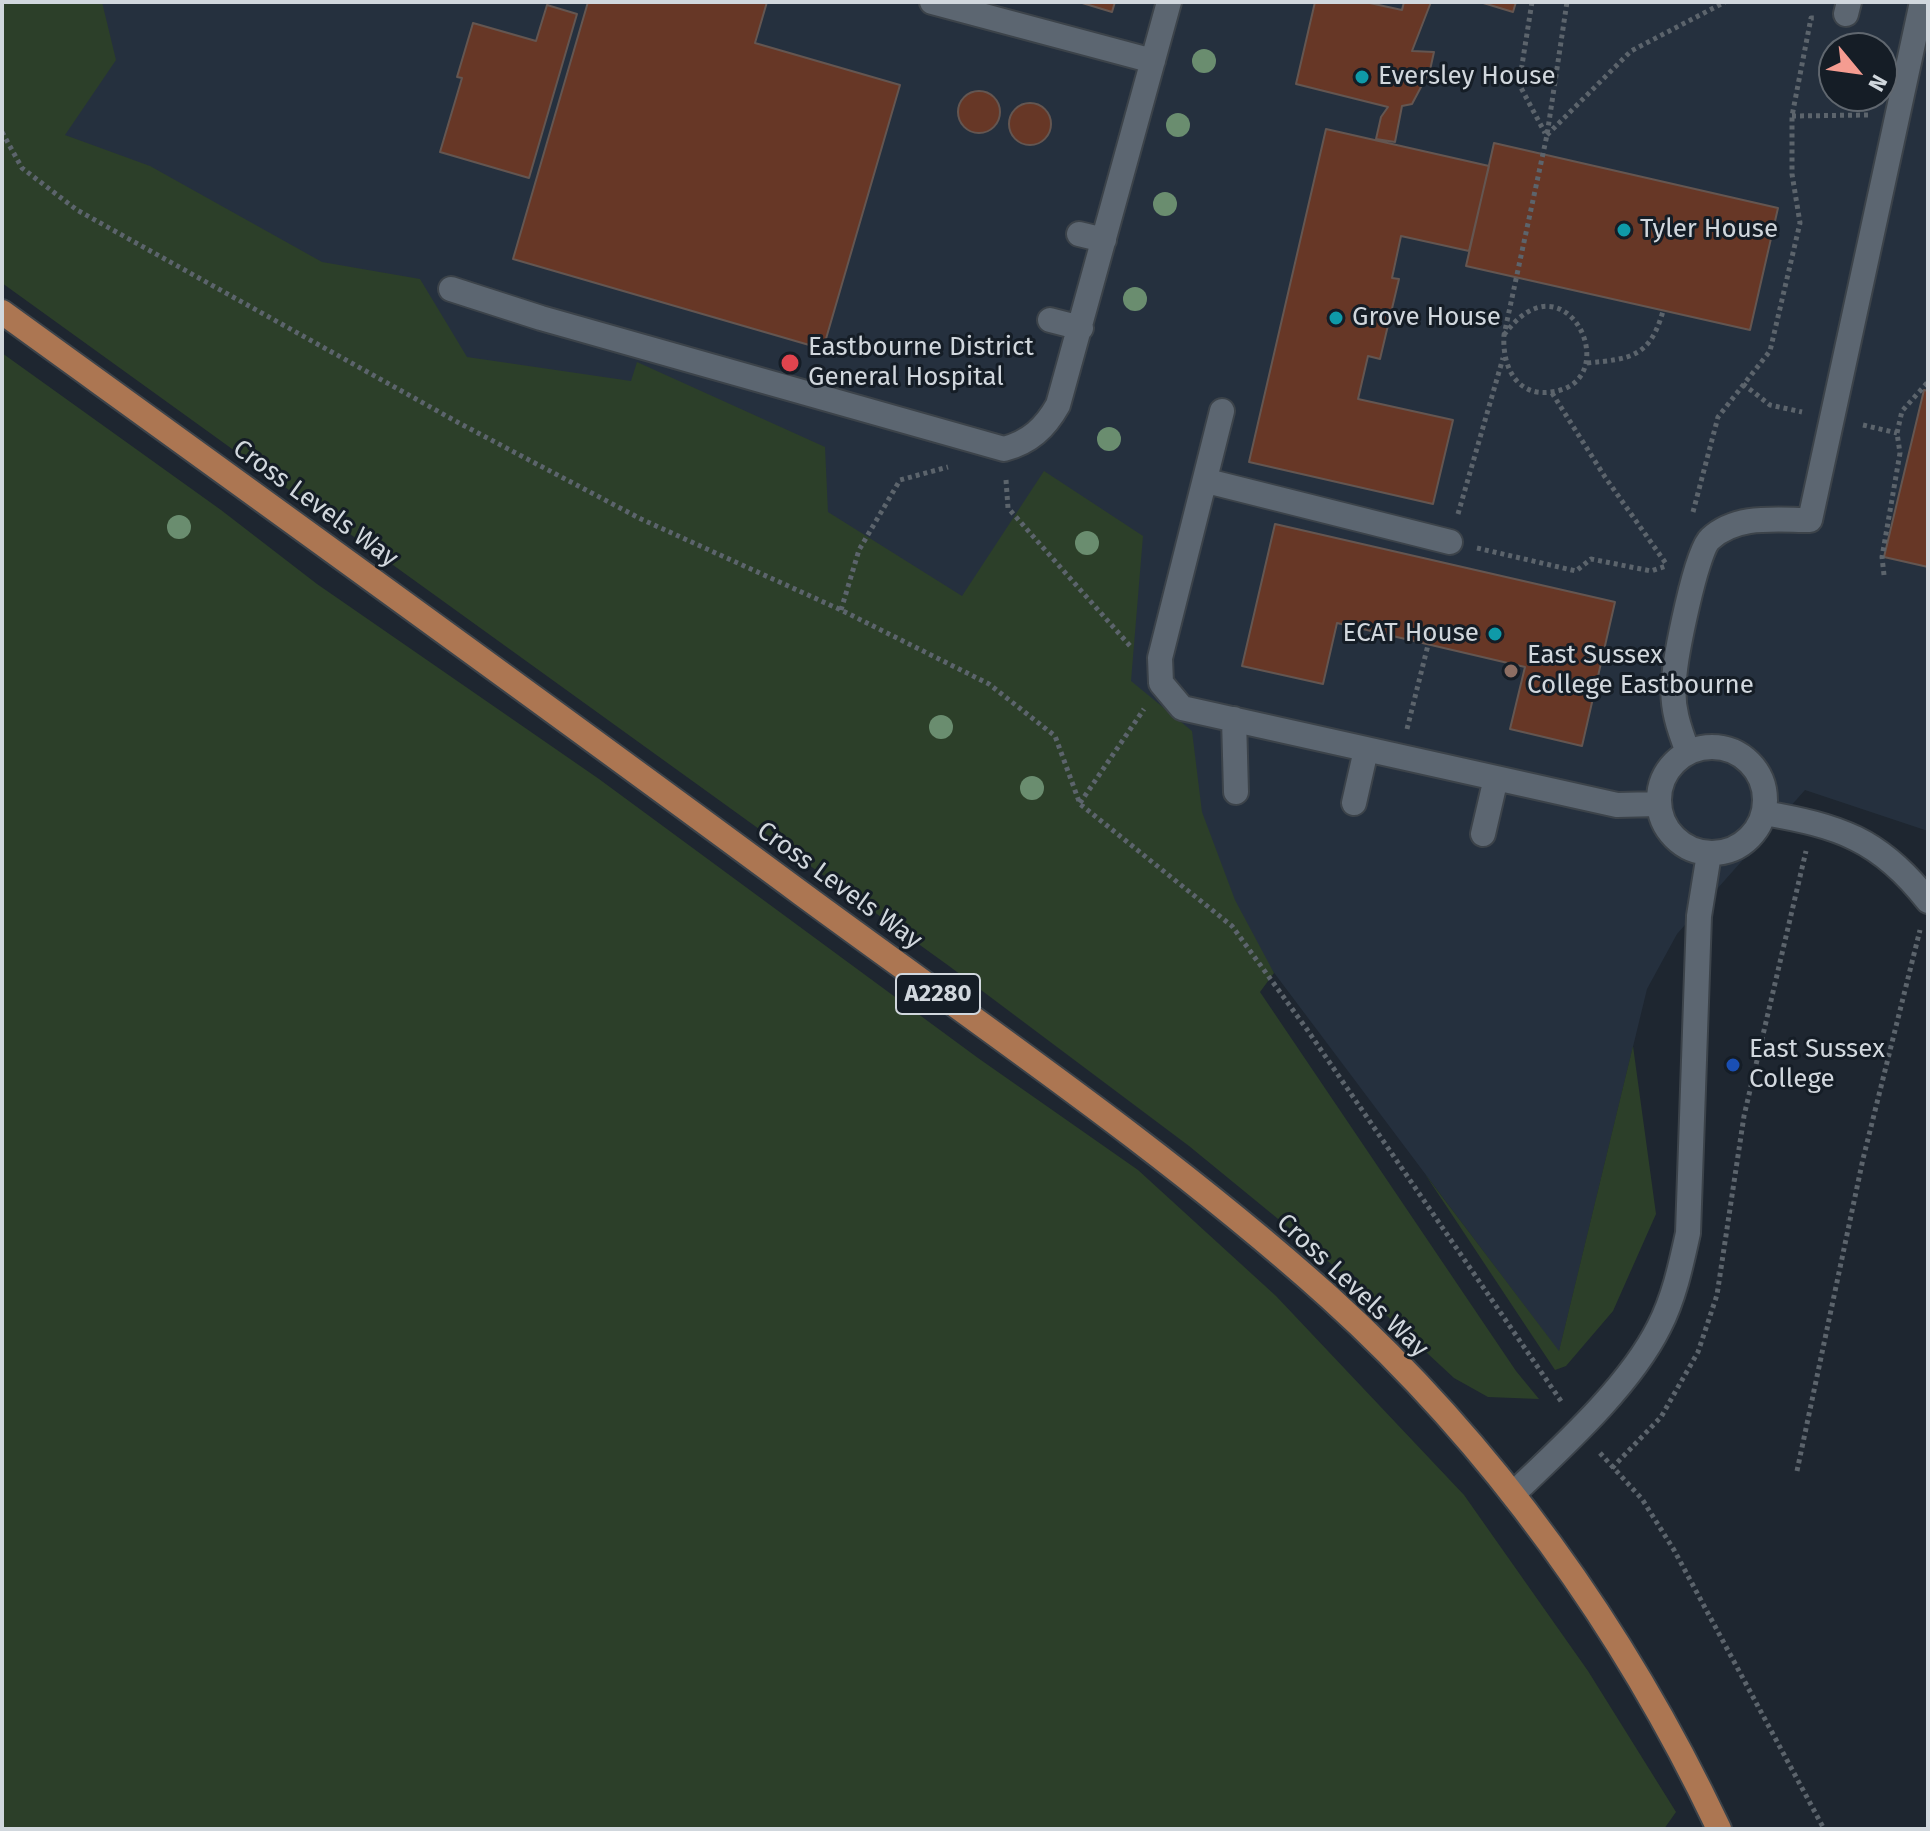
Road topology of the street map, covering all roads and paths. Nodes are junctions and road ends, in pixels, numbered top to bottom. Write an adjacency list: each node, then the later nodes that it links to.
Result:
1 (932, 2): 8 (lane)
2 (1169, 2): 8 (lane)
3 (1532, 2): 12 (path)
4 (1567, 2): 12 (path)
5 (1725, 2): 12 (path)
6 (1922, 2): 10 (lane)
7 (1848, 8): 9 (path)
8 (1153, 61): 14 (lane)
9 (1792, 116): 10 (path); 28 (path)
10 (1897, 118): 38 (lane)
11 (2, 132): 33 (path)
12 (1547, 135): 20 (path)
13 (1079, 234): 14 (lane)
14 (1104, 240): 19 (lane)
15 (451, 289): 26 (lane)
16 (1663, 311): 22 (path)
17 (2, 312): 54 (main road, Cross Levels Way / A2280)
18 (1050, 320): 19 (lane)
19 (1081, 328): 26 (lane)
20 (1504, 335): 21 (path); 22 (path)
21 (1503, 357): 24 (path); 29 (path)
22 (1587, 363): 24 (path)
23 (1928, 382): 32 (path)
24 (1552, 393): 30 (path)
25 (1222, 411): 27 (lane)
26 (1004, 449): 33 (path); 35 (path)
27 (1207, 481): 29 (lane); 35 (lane)
28 (1690, 522)
29 (1450, 542): 30 (path)
30 (1667, 566): 31 (path)
31 (1679, 567)
32 (1884, 575)
33 (841, 610): 43 (path)
34 (1428, 645): 39 (path)
35 (1161, 683): 36 (lane); 43 (path)
36 (1234, 719): 37 (lane); 41 (lane)
37 (1366, 750): 39 (lane); 42 (lane)
38 (1688, 752): 44 (lane); 45 (lane)
39 (1400, 757): 40 (lane)
40 (1496, 778): 44 (lane); 47 (lane)
41 (1236, 792)
42 (1354, 803)
43 (1080, 804): 52 (path)
44 (1658, 804): 49 (lane)
45 (1764, 813): 46 (lane); 49 (lane)
46 (1813, 821): 48 (lane); 56 (path)
47 (1483, 834)
48 (1873, 845): 50 (lane); 51 (lane)
49 (1709, 854): 54 (lane)
50 (1877, 875)
51 (1928, 900): 53 (path)
52 (1556, 1393)
53 (1797, 1471)
54 (1513, 1494): 55 (main road, Cross Levels Way / A2280)
55 (1719, 1829)
56 (1824, 1829)

